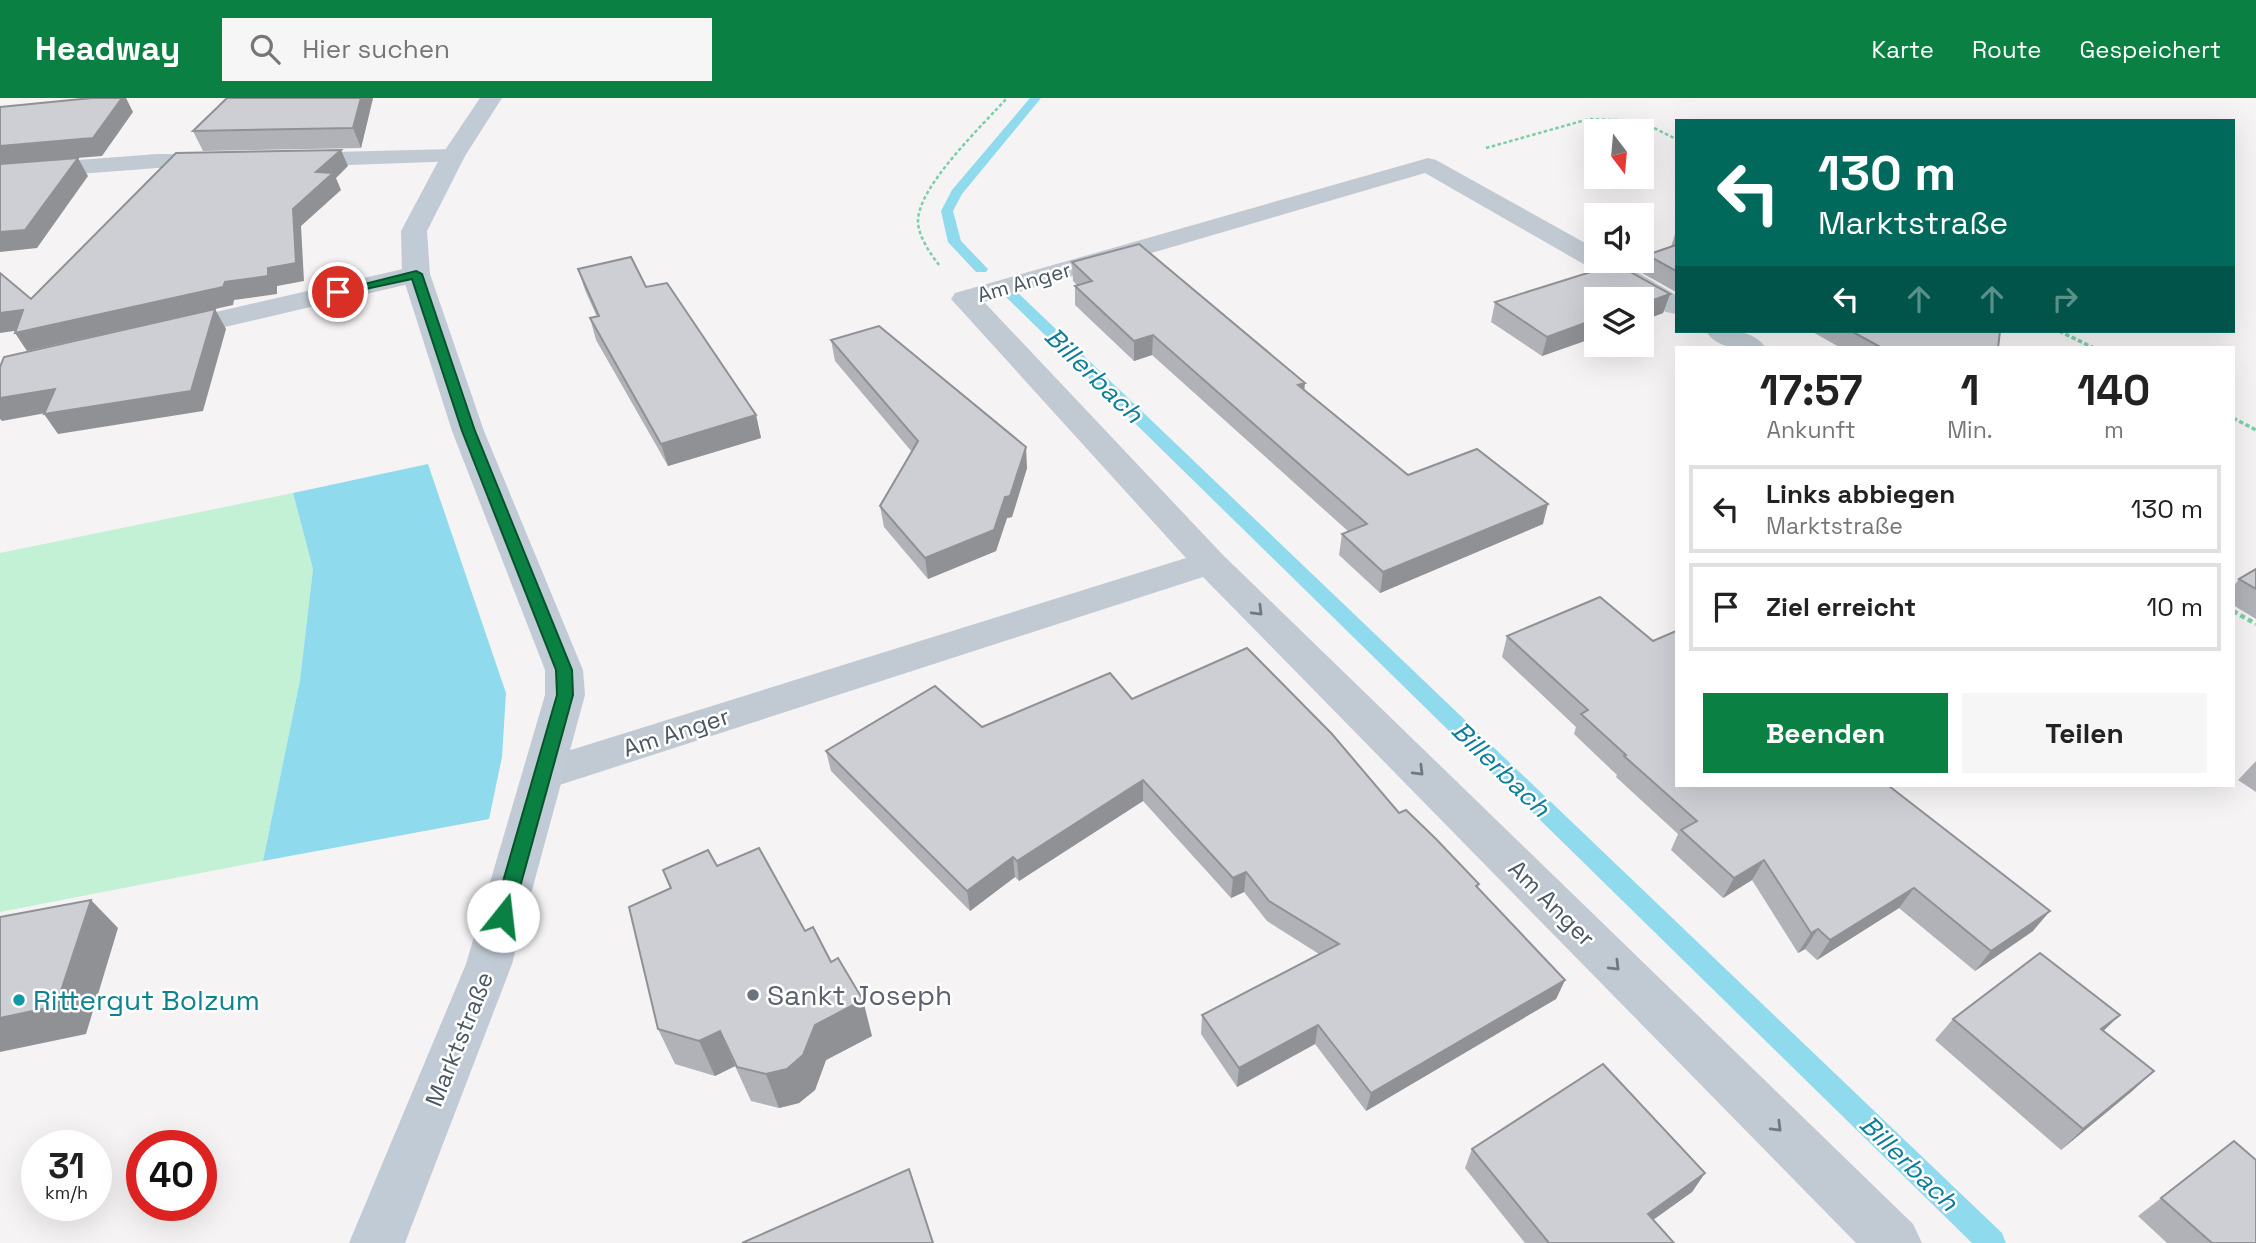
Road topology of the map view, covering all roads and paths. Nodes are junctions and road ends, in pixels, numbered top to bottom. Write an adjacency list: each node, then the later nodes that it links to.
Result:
1 (491, 98): 4 (street, Marktstraße)
2 (1007, 98): 10 (path)
3 (1675, 138): 5 (path)
4 (453, 156): 6 (street); 9 (street, Marktstraße)
5 (1428, 165): 7 (street); 10 (street, Am Anger)
6 (0, 173)
7 (1584, 254)
8 (1617, 273): 11 (street)
9 (416, 274): 14 (street); 22 (street, Marktstraße)
10 (965, 299): 19 (street, Am Anger)
11 (1675, 305)
12 (1724, 333): 15 (street)
13 (2063, 333): 16 (path)
14 (148, 335)
15 (1747, 346)
16 (2090, 346)
17 (2235, 419): 18 (path)
18 (2256, 430)
19 (1210, 563): 22 (street, Am Anger); 24 (street, Am Anger, one-way to 24)
20 (2235, 612): 21 (path)
21 (2256, 624)
22 (544, 774): 23 (street, Marktstraße)
23 (377, 1243)
24 (1894, 1243)

